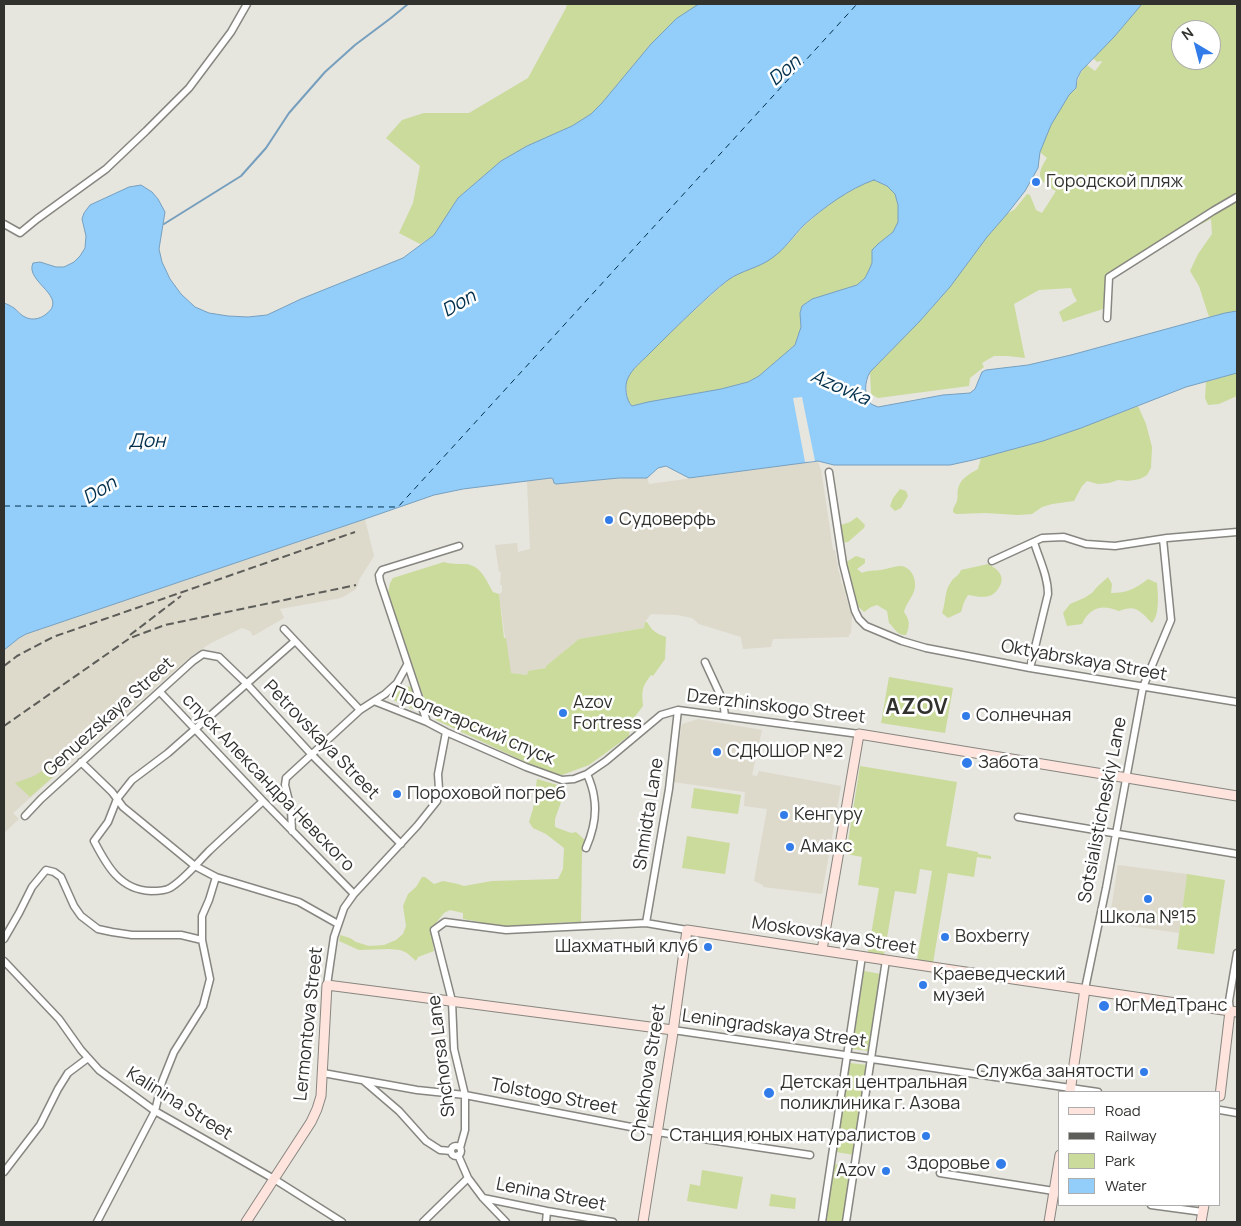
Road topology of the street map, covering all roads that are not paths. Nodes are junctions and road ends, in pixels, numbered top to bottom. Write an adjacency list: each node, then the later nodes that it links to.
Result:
1 (247, 4): 3 (street)
2 (1237, 197): 4 (street)
3 (4, 224)
4 (1106, 318)
5 (829, 472): 16 (street, Oktyabrskaya Street)
6 (1237, 532): 7 (street)
7 (1163, 538): 8 (street); 18 (street, Sotsialisticheskiy Lane)
8 (1034, 542): 10 (street); 16 (street)
9 (458, 546): 15 (street)
10 (992, 561)
11 (284, 629): 12 (street)
12 (295, 641): 17 (street); 22 (street)
13 (219, 657): 17 (street, Petrovskaya Street); 19 (street, Genuezskaya Street)
14 (705, 662): 24 (street)
15 (407, 665): 20 (street); 25 (street)
16 (1030, 668): 18 (street, Oktyabrskaya Street)
17 (246, 683): 26 (street); 29 (street, Petrovskaya Street)
18 (1143, 687): 21 (street, Oktyabrskaya Street); 32 (street, Sotsialisticheskiy Lane)
19 (160, 692): 26 (street, спуск Александра Невского); 30 (street, Genuezskaya Street)
20 (374, 701): 22 (street, Пролетарский спуск); 25 (street, Пролетарский спуск)
21 (1237, 702)
22 (360, 710): 29 (street, Пролетарский спуск)
23 (678, 710): 24 (street, Dzerzhinskogo Street); 31 (street, Dzerzhinskogo Street); 47 (street, Shmidta Lane)
24 (725, 716): 28 (street, Dzerzhinskogo Street)
25 (427, 722): 27 (street, Пролетарский спуск)
26 (195, 729): 35 (street); 36 (street, спуск Александра Невского)
27 (446, 732): 33 (street, Пролетарский спуск); 41 (street, Lermontova Street)
28 (859, 734): 32 (street, Dzerzhinskogo Street); 53 (street)
29 (312, 755): 39 (street, Пролетарский спуск); 41 (street, Petrovskaya Street)
30 (81, 762): 35 (street); 37 (street, Genuezskaya Street)
31 (587, 774): 33 (street, Dzerzhinskogo Street); 42 (street)
32 (1126, 778): 34 (street, Dzerzhinskogo Street); 40 (street, Sotsialisticheskiy Lane)
33 (567, 780)
34 (1237, 796)
35 (117, 799): 44 (street); 44 (street)
36 (263, 801): 39 (street, спуск Александра Невского); 44 (street)
37 (25, 816)
38 (1018, 817): 40 (street)
39 (292, 831): 46 (street, спуск Александра Невского)
40 (1116, 833): 43 (street); 59 (street, Sotsialisticheskiy Lane)
41 (401, 844): 46 (street, Lermontova Street)
42 (586, 848)
43 (1237, 854)
44 (195, 866): 45 (street)
45 (216, 877): 48 (street); 52 (street)
46 (354, 894): 48 (street, Lermontova Street)
47 (646, 923): 49 (street, Moskovskaya Street); 50 (street, Moskovskaya Street)
48 (338, 924): 58 (street, Lermontova Street)
49 (434, 930): 60 (street, Shchorsa Lane)
50 (687, 930): 53 (street, Moskovskaya Street); 62 (street, Chekhova Street)
51 (4, 939): 52 (street)
52 (202, 940): 73 (street)
53 (822, 950): 55 (street, Moskovskaya Street)
54 (1237, 953): 61 (street)
55 (862, 956): 56 (street, Moskovskaya Street); 63 (street)
56 (886, 960): 59 (street, Moskovskaya Street); 65 (street)
57 (4, 963): 64 (street, Kalinina Street)
58 (327, 985): 60 (street, Leningradskaya Street); 66 (street, Lermontova Street)
59 (1085, 989): 61 (street, Moskovskaya Street); 68 (street, Sotsialisticheskiy Lane)
60 (452, 1001): 62 (street, Leningradskaya Street); 71 (street, Shchorsa Lane)
61 (1234, 1012): 70 (street)
62 (673, 1030): 63 (street, Leningradskaya Street); 75 (street, Chekhova Street)
63 (847, 1056): 65 (street, Leningradskaya Street); 95 (street)
64 (88, 1058): 73 (street, Kalinina Street); 78 (street)
65 (871, 1060): 68 (street, Leningradskaya Street); 96 (street)
66 (323, 1073): 67 (street, Tolstogo Street); 81 (street, Lermontova Street)
67 (364, 1081): 71 (street, Tolstogo Street); 76 (street)
68 (1071, 1090): 69 (street, Leningradskaya Street)
69 (1084, 1091)
70 (1221, 1091)
71 (465, 1095): 75 (street, Tolstogo Street); 76 (street, Shchorsa Lane)
72 (1221, 1110): 74 (street)
73 (155, 1111): 81 (street, Kalinina Street); 87 (street)
74 (1237, 1112)
75 (657, 1132): 77 (street, Tolstogo Street); 94 (street, Chekhova Street)
76 (459, 1152): 80 (street)
77 (810, 1155)
78 (4, 1172)
79 (940, 1173): 82 (street)
80 (468, 1178): 83 (street); 90 (street)
81 (274, 1179): 88 (street, Lermontova Street); 89 (street, Kalinina Street)
82 (1057, 1192): 97 (street)
83 (482, 1198): 86 (street, Lenina Street); 91 (street)
84 (1168, 1206): 85 (street)
85 (1203, 1208): 98 (street)
86 (547, 1211): 92 (street); 93 (street, Lenina Street)
87 (97, 1222)
88 (246, 1222)
89 (342, 1222)
90 (422, 1222)
91 (506, 1222)
92 (546, 1222)
93 (613, 1222)
94 (643, 1222)
95 (822, 1222)
96 (846, 1222)
97 (1048, 1222)
98 (1201, 1222)

